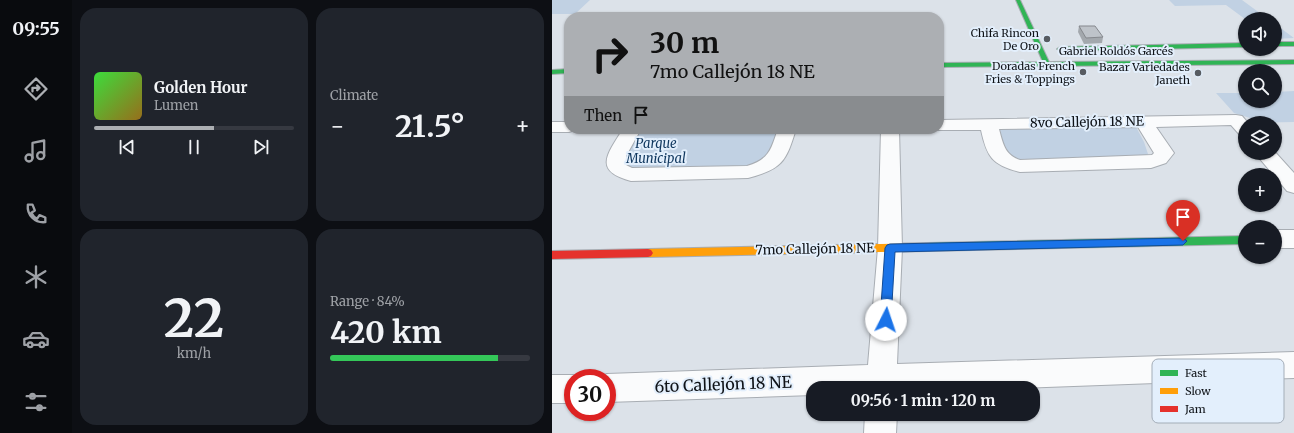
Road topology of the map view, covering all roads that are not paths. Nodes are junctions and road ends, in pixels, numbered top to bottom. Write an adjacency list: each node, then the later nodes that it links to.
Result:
1 (1018, 0): 5 (main road)
2 (1282, 44): 3 (main road)
3 (1294, 44)
4 (1238, 45): 5 (main road, Gabriel Roldós Garcés)
5 (1040, 50): 6 (main road, Gabriel Roldós Garcés); 8 (main road)
6 (1029, 57): 8 (main road, Gabriel Roldós Garcés); 9 (main road, Gabriel Roldós Garcés)
7 (1294, 62): 8 (main road, Gabriel Roldós Garcés)
8 (1046, 63)
9 (944, 65)
10 (564, 71): 11 (main road)
11 (552, 72)
12 (1143, 121): 13 (street, 8vo Callejón 18 NE); 13 (street); 15 (street, 8vo Callejón 18 NE)
13 (989, 124): 14 (street, 8vo Callejón 18 NE)
14 (944, 125)
15 (1238, 125)
16 (552, 127): 17 (street)
17 (564, 127)
18 (629, 134): 19 (street)
19 (785, 134)
20 (890, 134): 26 (street)
21 (1271, 160): 22 (street)
22 (1294, 186)
23 (1282, 239): 24 (street)
24 (1294, 239)
25 (1238, 240): 26 (main road, 7mo Callejón 18 NE)
26 (890, 248): 27 (main road, 7mo Callejón 18 NE); 31 (street)
27 (552, 255)
28 (1284, 365): 29 (street, 6to Callejón 18 NE)
29 (1294, 365)
30 (1152, 371): 32 (street, 6to Callejón 18 NE)
31 (882, 381)
32 (928, 381)
33 (806, 384): 34 (street, 6to Callejón 18 NE)
34 (616, 388)
35 (552, 389): 36 (street)
36 (564, 389)
37 (881, 421): 38 (street)
38 (880, 433)

